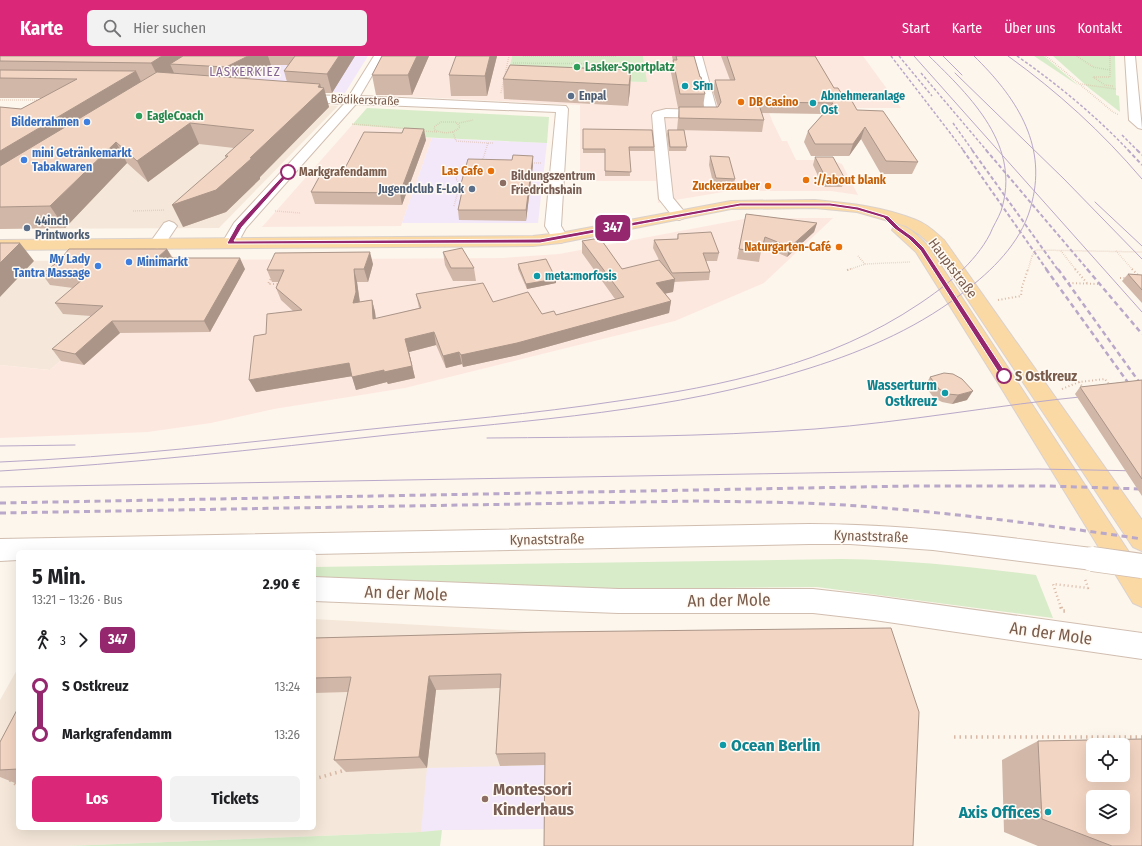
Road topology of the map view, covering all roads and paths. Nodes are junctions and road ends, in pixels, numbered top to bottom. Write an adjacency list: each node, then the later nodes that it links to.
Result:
1 (381, 56): 20 (street)
2 (509, 56): 21 (path)
3 (522, 56): 4 (path)
4 (617, 56)
5 (697, 56): 39 (street)
6 (1046, 56): 13 (path)
7 (1077, 56): 12 (path)
8 (1110, 56): 12 (path)
9 (1130, 56): 17 (street)
10 (513, 63): 11 (path)
11 (619, 64)
12 (1110, 70): 14 (path)
13 (1080, 84): 15 (path); 22 (path)
14 (1113, 86)
15 (1119, 90)
16 (284, 96): 20 (street, Bödikerstraße)
17 (1138, 97): 22 (street)
18 (0, 100): 19 (path)
19 (43, 100)
20 (353, 100): 21 (street, Bödikerstraße); 43 (street)
21 (498, 106): 32 (street, Bödikerstraße)
22 (1139, 123)
23 (351, 124): 24 (path)
24 (437, 132): 25 (path); 25 (path)
25 (454, 132): 26 (path)
26 (488, 143): 27 (path); 28 (path)
27 (493, 143)
28 (482, 162): 29 (path); 30 (path)
29 (489, 162)
30 (476, 163)
31 (526, 163): 32 (path)
32 (558, 163): 42 (street)
33 (470, 164): 34 (path)
34 (454, 206)
35 (172, 210): 36 (path)
36 (133, 211)
37 (274, 211): 38 (path)
38 (300, 213)
39 (679, 215): 40 (main road); 42 (main road)
40 (886, 217): 65 (main road, Hauptstraße); 71 (main road, Hauptstraße)
41 (169, 226): 44 (street)
42 (560, 238): 43 (main road)
43 (230, 243): 44 (main road)
44 (158, 244): 45 (main road)
45 (0, 245)
46 (1061, 251): 47 (path, bridge); 58 (path); 60 (path, bridge)
47 (1116, 252): 48 (path, bridge); 55 (path)
48 (1142, 252)
49 (858, 256): 51 (path)
50 (912, 262): 51 (path)
51 (865, 264): 52 (path)
52 (847, 270)
53 (274, 271): 57 (path)
54 (1120, 278): 55 (path)
55 (1142, 278)
56 (1069, 283): 58 (path)
57 (283, 284)
58 (1087, 284): 59 (path)
59 (1098, 284)
60 (996, 301)
61 (1079, 382): 62 (path); 63 (path); 64 (path)
62 (1059, 390)
63 (1114, 391)
64 (1088, 394)
65 (1142, 540)
66 (0, 550): 67 (street, Kynaststraße)
67 (62, 550): 68 (street, Kynaststraße, bridge)
68 (1142, 566)
69 (1078, 587): 72 (path)
70 (316, 589): 73 (street, An der Mole)
71 (1142, 595)
72 (1062, 611)
73 (1142, 646)
74 (954, 737): 75 (path)
75 (1142, 737)
76 (342, 771): 78 (path)
77 (6, 777): 79 (path)
78 (316, 778)
79 (16, 784)

